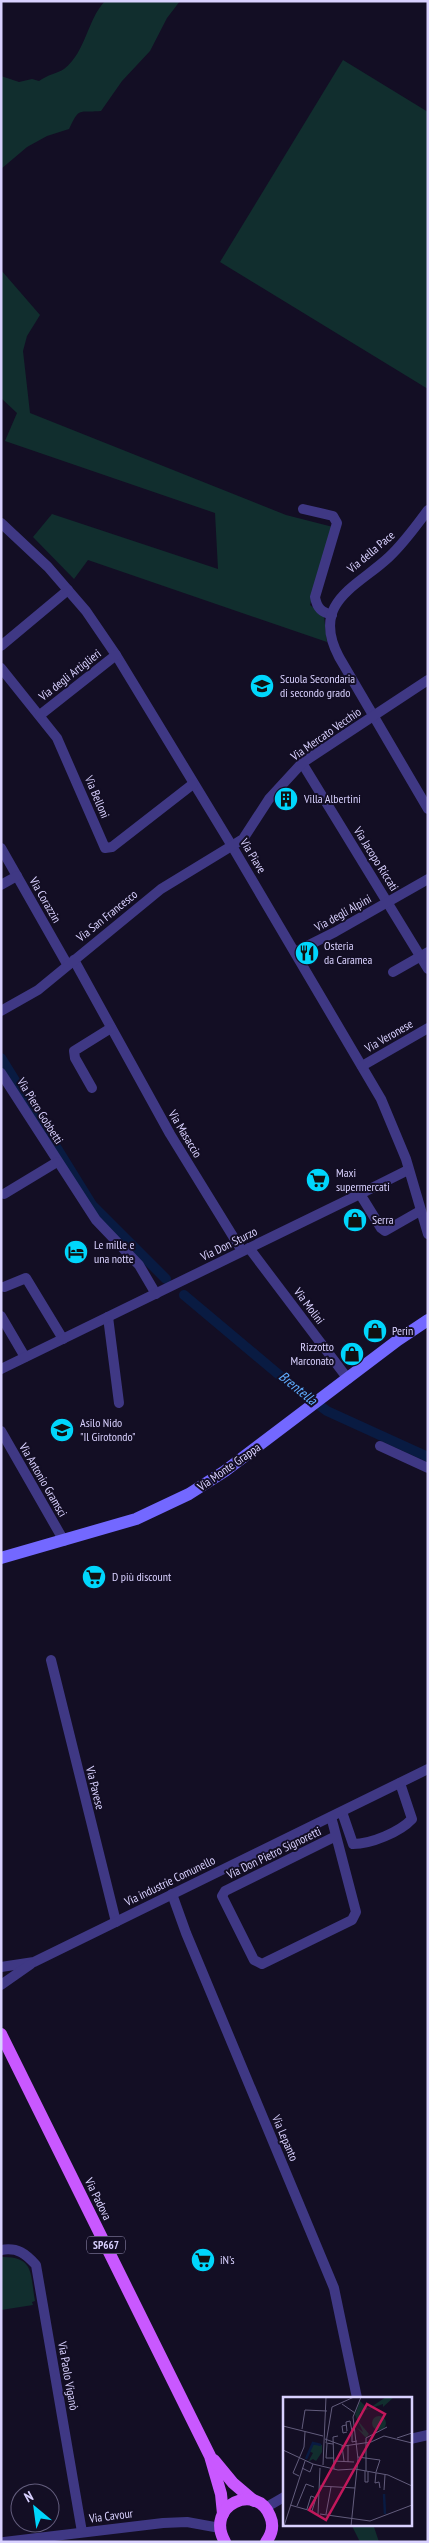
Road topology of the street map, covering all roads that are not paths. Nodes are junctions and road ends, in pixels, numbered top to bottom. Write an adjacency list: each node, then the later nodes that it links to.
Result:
1 (303, 509): 5 (street)
2 (428, 510): 5 (street, Via della Pace)
3 (1, 523): 4 (street, Via Piave)
4 (68, 590): 6 (street); 7 (street, Via Piave)
5 (332, 615): 11 (street, Via della Pace)
6 (1, 646)
7 (116, 655): 10 (street, Via degli Artiglieri); 13 (street, Via Piave)
8 (1, 668): 10 (street, Via Belloni)
9 (428, 680): 11 (street, Via Mercato Vecchio)
10 (40, 715): 13 (street, Via Belloni)
11 (372, 718): 12 (street, Via Mercato Vecchio); 14 (street, Via della Pace)
12 (302, 763): 15 (street, Via Mercato Vecchio); 20 (street, Via Jacopo Riccati)
13 (194, 784): 15 (street, Via Piave)
14 (428, 809)
15 (232, 846): 21 (street, Via Piave); 23 (street, Via San Francesco)
16 (1, 848): 17 (street, Via Corazzin)
17 (16, 876): 19 (street); 23 (street, Via Corazzin)
18 (428, 879): 20 (street, Via degli Alpini)
19 (1, 885)
20 (388, 902): 21 (street, Via degli Alpini); 22 (street, Via Jacopo Riccati)
21 (295, 952): 29 (street, Via Piave)
22 (424, 954): 24 (street, Via Jacopo Riccati); 25 (street)
23 (70, 962): 26 (street, Via San Francesco); 27 (street, Via Masaccio)
24 (428, 969)
25 (394, 972)
26 (1, 1011)
27 (112, 1028): 31 (street); 38 (street, Via Masaccio)
28 (428, 1028): 29 (street, Via Veronese)
29 (362, 1066): 33 (street, Via Piave)
30 (1, 1074): 32 (street, Via Piero Gobbetti)
31 (92, 1088)
32 (56, 1162): 34 (street, Via Piero Gobbetti); 40 (street, Via Piero Gobbetti)
33 (408, 1170): 35 (street, Via Don Sturzo); 36 (street, Via Piave)
34 (4, 1194)
35 (360, 1194): 36 (street); 38 (street, Via Don Sturzo)
36 (420, 1211): 37 (street, Via Piave)
37 (428, 1234)
38 (246, 1250): 40 (street, Via Don Sturzo); 47 (street, Via Molini)
39 (4, 1287): 44 (street)
40 (156, 1294): 42 (street, Via Don Sturzo)
41 (1, 1316): 45 (street)
42 (108, 1317): 44 (street, Via Don Sturzo); 48 (street)
43 (428, 1320): 47 (main road, Via Monte Grappa)
44 (64, 1339): 45 (street, Via Don Sturzo)
45 (26, 1357): 46 (street, Via Don Sturzo)
46 (1, 1370)
47 (348, 1379): 52 (main road, Via Monte Grappa)
48 (118, 1403)
49 (1, 1431): 52 (street, Via Antonio Gramsci)
50 (380, 1446): 51 (street)
51 (428, 1468)
52 (64, 1541): 53 (main road, Via Monte Grappa)
53 (1, 1558)
54 (51, 1660): 61 (street, Via Pavese)
55 (428, 1769): 56 (street, Via industrie Comunello)
56 (400, 1783): 57 (street, Via industrie Comunello); 57 (street)
57 (342, 1812): 58 (street, Via industrie Comunello)
58 (331, 1817): 59 (street, Via Don Pietro Signoretti); 60 (street, Via industrie Comunello)
59 (336, 1836): 59 (street, Via Don Pietro Signoretti)
60 (172, 1894): 61 (street, Via industrie Comunello); 67 (street, Via Lepanto)
61 (116, 1922): 62 (street, Via industrie Comunello)
62 (34, 1962): 63 (street, Via industrie Comunello); 64 (street)
63 (3, 1968)
64 (1, 1985)
65 (1, 2034): 70 (main road, Via Padova / SP667)
66 (1, 2250): 75 (street, Via Paolo Viganò)
67 (357, 2397)
68 (428, 2435): 69 (street)
69 (412, 2439)
70 (210, 2456): 72 (main road, Via Padova / SP667); 73 (main road, Via Padova / SP667)
71 (283, 2497): 72 (street)
72 (259, 2504): 73 (main road); 77 (main road)
73 (223, 2514): 74 (main road, Via Padova / SP667)
74 (220, 2528): 75 (street, Via Cavour); 79 (main road)
75 (82, 2532): 76 (street, Via Cavour)
76 (69, 2538): 78 (street, Via Cavour)
77 (270, 2538)
78 (4, 2542)
79 (225, 2542)

